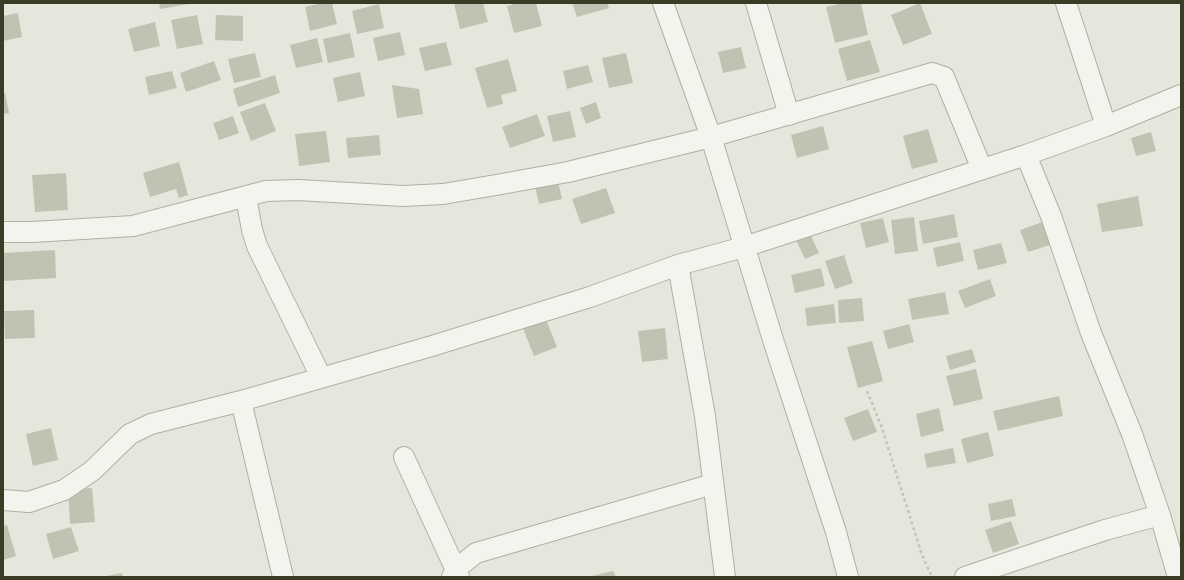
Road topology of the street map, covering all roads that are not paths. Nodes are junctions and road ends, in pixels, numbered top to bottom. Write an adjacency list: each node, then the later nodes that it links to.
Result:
1 (662, 3): 7 (street)
2 (756, 3): 5 (street)
3 (1066, 3): 6 (street)
4 (1181, 95): 6 (street)
5 (789, 115): 7 (street); 9 (street)
6 (1106, 126): 8 (street)
7 (711, 137): 10 (street); 12 (street)
8 (1026, 155): 9 (street); 19 (street)
9 (982, 169): 12 (street)
10 (246, 197): 11 (street); 14 (street)
11 (3, 232)
12 (744, 247): 13 (street); 23 (street)
13 (678, 265): 14 (street); 17 (street)
14 (321, 377): 15 (street)
15 (241, 401): 18 (street); 21 (street)
16 (404, 457): 20 (street)
17 (713, 484): 20 (street); 22 (street)
18 (3, 500)
19 (1160, 515): 24 (street); 25 (street)
20 (456, 574)
21 (283, 577)
22 (725, 577)
23 (848, 577)
24 (965, 577)
25 (1178, 577)

